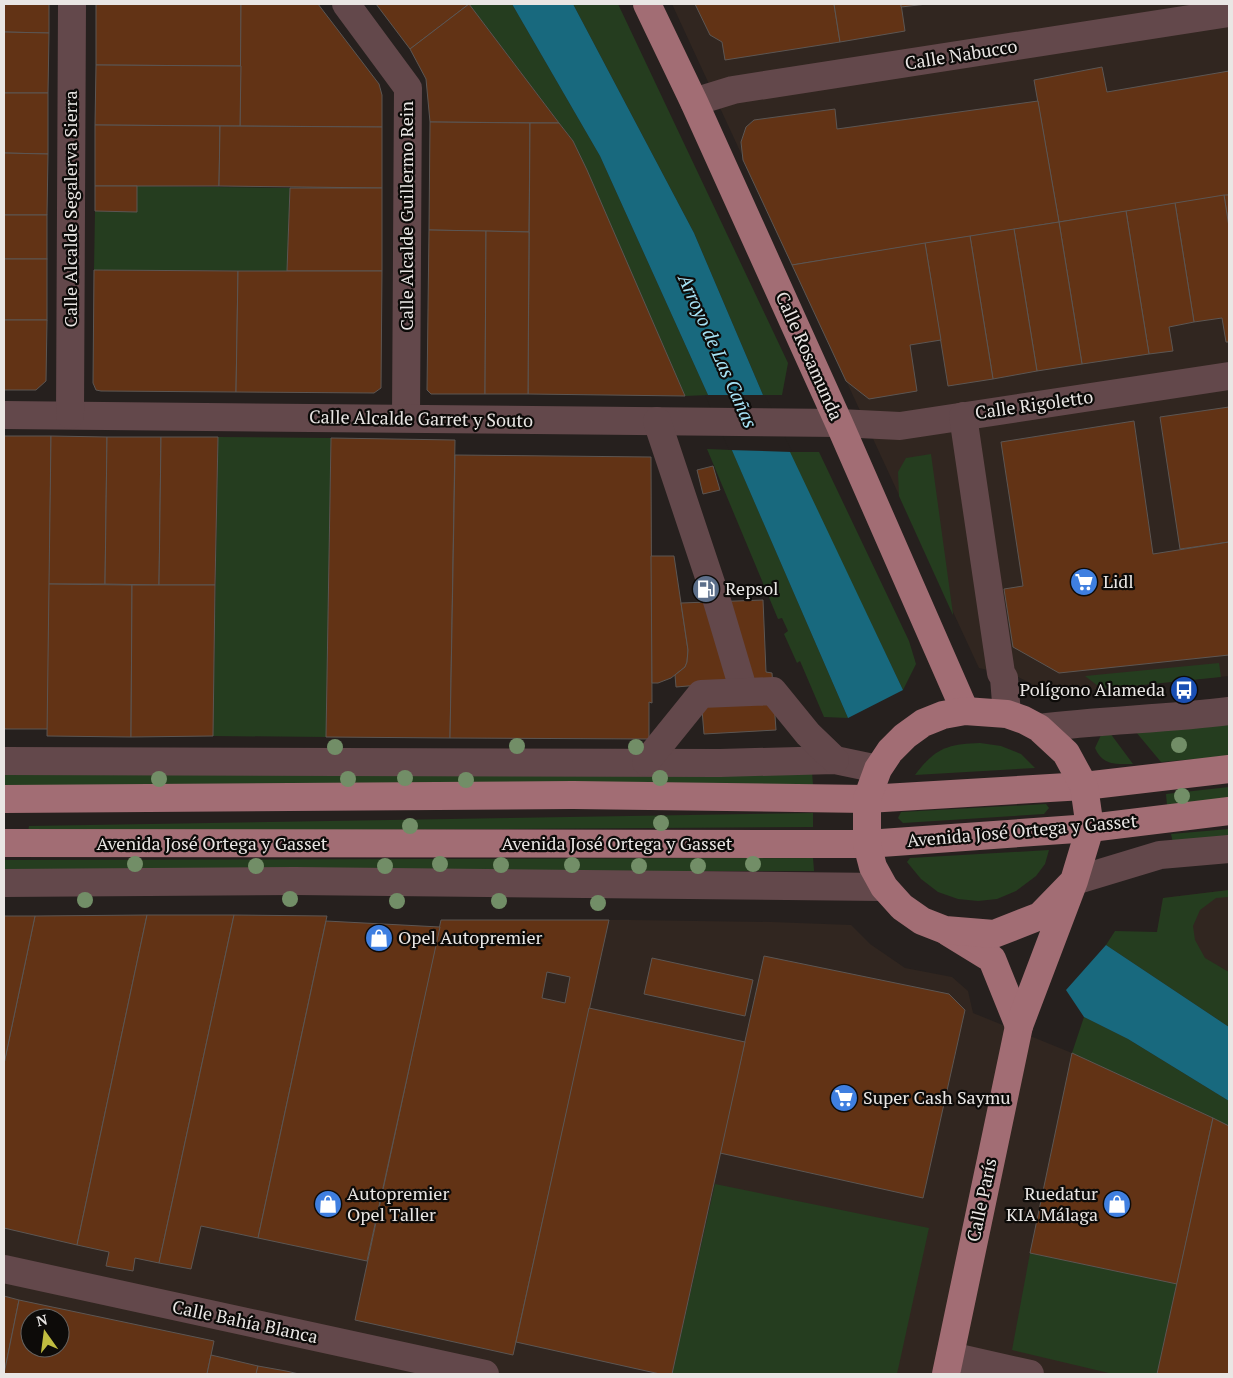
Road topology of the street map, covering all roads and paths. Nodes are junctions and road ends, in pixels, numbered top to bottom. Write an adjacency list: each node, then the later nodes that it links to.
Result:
1 (72, 4): 8 (street, Calle Alcalde Segalerva Sierra)
2 (346, 4): 10 (street, Calle Alcalde Guillermo Rein)
3 (648, 4): 5 (main road, Calle Rosamunda)
4 (1229, 13): 5 (street, Calle Nabucco)
5 (694, 102): 12 (main road, Calle Rosamunda)
6 (1229, 376): 9 (street, Calle Rigoletto)
7 (4, 415): 8 (street, Calle Alcalde Garret y Souto)
8 (70, 415): 10 (street, Calle Alcalde Garret y Souto)
9 (963, 416): 12 (street, Calle Rigoletto); 16 (street)
10 (406, 418): 11 (street, Calle Alcalde Garret y Souto)
11 (657, 421): 12 (street, Calle Alcalde Garret y Souto); 13 (street)
12 (839, 423): 14 (main road, Calle Rosamunda)
13 (744, 692): 18 (street); 20 (street)
14 (965, 711): 16 (main road); 21 (main road)
15 (1229, 711): 17 (street)
16 (1008, 714): 17 (main road)
17 (1039, 728): 23 (main road)
18 (836, 760): 20 (street); 21 (street)
19 (4, 761): 20 (street)
20 (646, 762)
21 (878, 769): 25 (main road)
22 (1229, 769): 23 (main road)
23 (1084, 786): 25 (main road); 27 (main road)
24 (4, 799): 25 (main road)
25 (867, 799): 29 (main road)
26 (1229, 811): 27 (main road, Avenida José Ortega y Gasset)
27 (1090, 828): 29 (main road, Avenida José Ortega y Gasset); 31 (main road, Calle París)
28 (4, 843): 29 (main road, Avenida José Ortega y Gasset)
29 (866, 844): 33 (main road)
30 (1229, 849): 31 (street)
31 (1074, 881): 34 (main road); 35 (main road, Calle París)
32 (4, 884): 33 (street)
33 (884, 887): 34 (main road)
34 (945, 930): 35 (main road)
35 (1019, 1026): 37 (main road, Calle París)
36 (4, 1269): 38 (street, Calle Bahía Blanca)
37 (948, 1365): 39 (street)
38 (486, 1374)
39 (1030, 1374)

